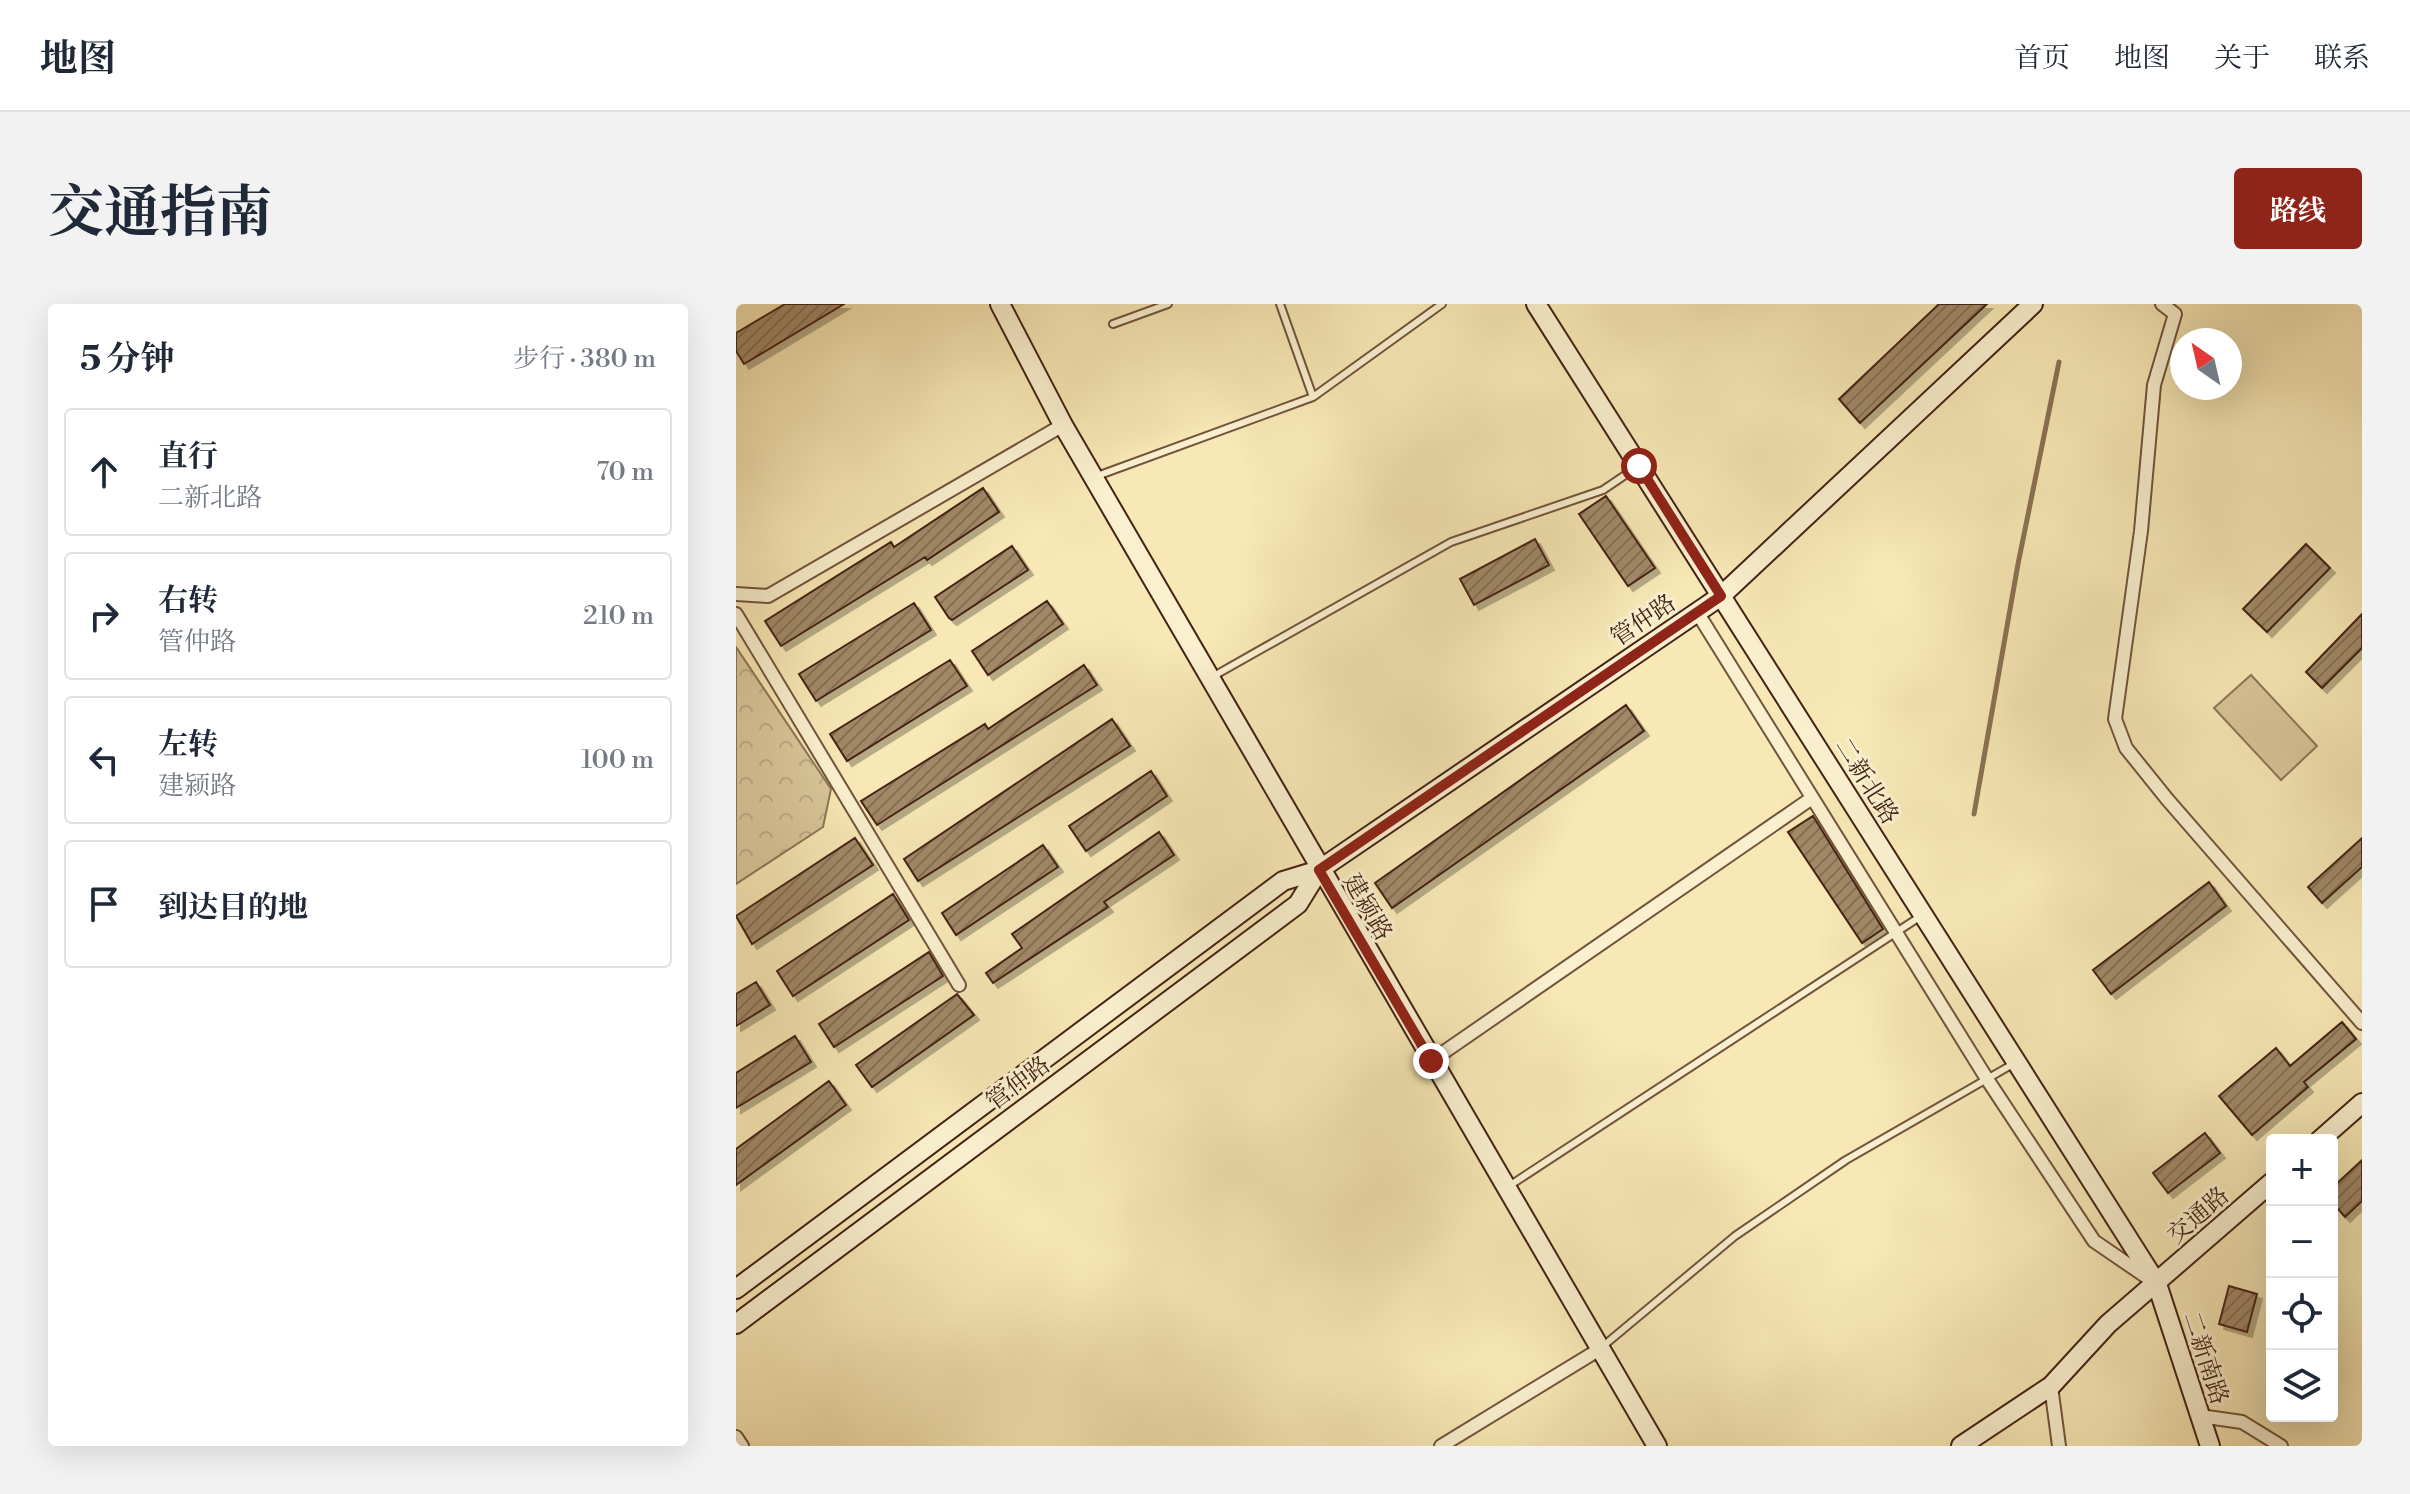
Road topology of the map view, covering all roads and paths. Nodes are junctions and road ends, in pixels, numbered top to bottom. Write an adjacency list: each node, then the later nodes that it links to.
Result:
1 (1000, 304): 10 (street, 建颍路)
2 (1168, 304): 8 (lane)
3 (1280, 304): 9 (lane)
4 (1442, 304): 9 (lane)
5 (1536, 304): 11 (street, 二新北路)
6 (2162, 304): 23 (street)
7 (2029, 305): 14 (street, 管仲路)
8 (1113, 324)
9 (1313, 397): 12 (lane)
10 (1063, 425): 12 (street, 建颍路); 13 (street)
11 (1639, 466): 14 (street, 二新北路); 17 (lane)
12 (1093, 477): 17 (street, 建颍路)
13 (736, 594)
14 (1721, 596): 15 (street, 管仲路); 20 (street, 二新北路)
15 (1697, 612): 18 (street); 19 (street, 管仲路)
16 (736, 614): 22 (street)
17 (1209, 678): 19 (street, 建颍路)
18 (1812, 798): 21 (street); 24 (street)
19 (1319, 870): 24 (street, 建颍路); 32 (street, 管仲路); 33 (street, 管仲路)
20 (1923, 914): 21 (lane); 25 (street, 二新北路)
21 (1896, 932): 26 (street); 30 (lane)
22 (959, 985)
23 (2362, 1023)
24 (1431, 1061): 30 (street, 建颍路)
25 (2016, 1062): 26 (lane); 31 (street, 二新北路)
26 (1987, 1079): 31 (street); 34 (lane)
27 (2362, 1103): 28 (street)
28 (2327, 1134)
29 (2266, 1187): 31 (street, 交通路)
30 (1506, 1188): 34 (street, 建颍路)
31 (2157, 1284): 35 (street, 交通路); 36 (street, 二新南路)
32 (736, 1289)
33 (736, 1324)
34 (1600, 1349): 39 (street); 40 (street, 建颍路)
35 (2051, 1386): 41 (street, 交通路); 42 (street)
36 (2200, 1416): 43 (street, 二新南路); 44 (street)
37 (736, 1437): 38 (street)
38 (742, 1446)
39 (1441, 1446)
40 (1657, 1446)
41 (1961, 1446)
42 (2059, 1446)
43 (2210, 1446)
44 (2281, 1446)

